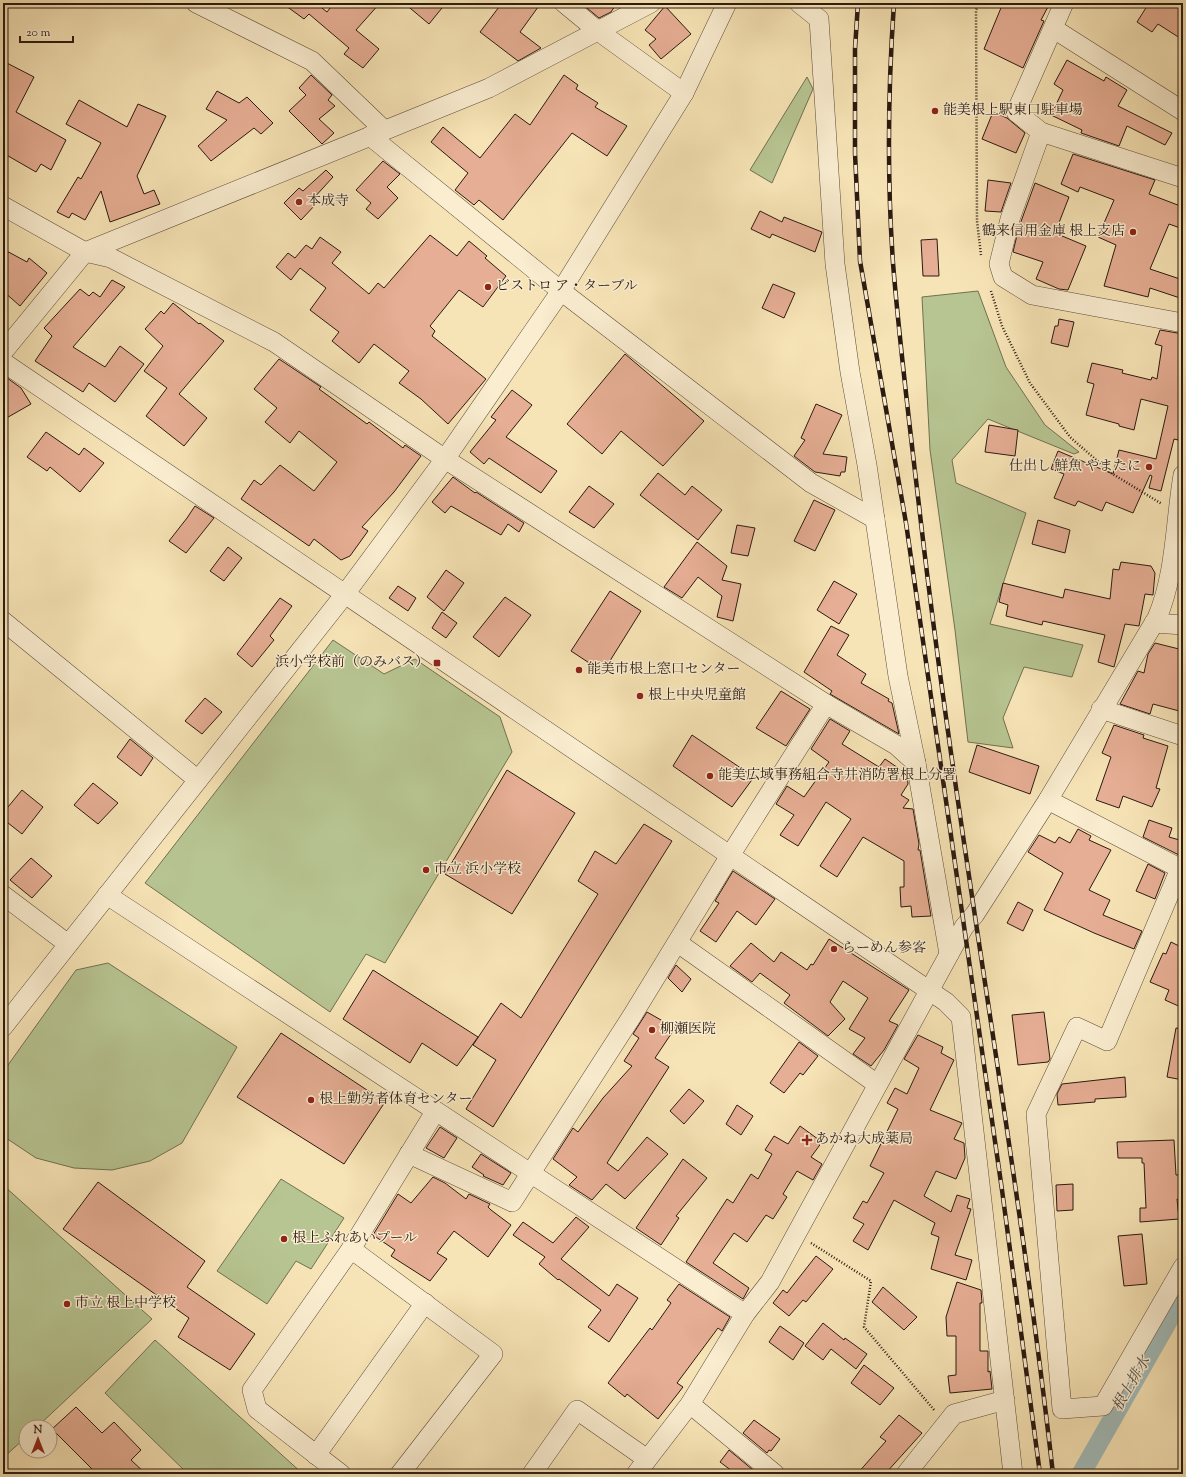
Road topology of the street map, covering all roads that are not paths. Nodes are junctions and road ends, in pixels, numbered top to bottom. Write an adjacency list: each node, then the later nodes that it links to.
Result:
1 (196, 3): 12 (street)
2 (564, 3): 8 (street)
3 (651, 3): 8 (street)
4 (727, 3): 9 (street)
5 (799, 3): 22 (street)
6 (1064, 3): 7 (street)
7 (1054, 29): 10 (street); 11 (street)
8 (598, 31): 9 (street); 12 (street)
9 (684, 93): 16 (street)
10 (1183, 110)
11 (1041, 132): 13 (street); 17 (street)
12 (377, 133): 15 (street); 16 (street)
13 (1183, 178)
14 (3, 206): 15 (street)
15 (86, 252): 18 (street); 20 (street)
16 (561, 291): 20 (street); 22 (street)
17 (1183, 322)
18 (3, 352)
19 (3, 362): 24 (street)
20 (445, 459): 24 (street); 28 (street)
21 (1183, 475): 23 (street)
22 (875, 519): 31 (street)
23 (1179, 524): 26 (street)
24 (344, 594): 32 (street); 34 (street)
25 (3, 621): 32 (street)
26 (1154, 623): 27 (street); 29 (street)
27 (1183, 625)
28 (826, 704): 31 (street); 34 (street)
29 (1101, 710): 30 (street); 33 (street)
30 (1183, 736)
31 (916, 763): 40 (street)
32 (198, 780): 37 (street)
33 (1048, 800): 35 (street); 40 (street)
34 (731, 854): 38 (street); 41 (street)
35 (1182, 869): 48 (street)
36 (3, 895): 39 (street)
37 (107, 895): 39 (street); 44 (street)
38 (678, 943): 43 (street); 46 (street)
39 (68, 944): 42 (street)
40 (949, 954): 41 (street)
41 (928, 990): 43 (street); 51 (street)
42 (3, 1026)
43 (877, 1084): 50 (street)
44 (435, 1112): 45 (street); 46 (street)
45 (409, 1154): 46 (street); 47 (street)
46 (530, 1173): 50 (street)
47 (351, 1249): 49 (street); 53 (street)
48 (1183, 1267)
49 (425, 1303): 53 (street); 55 (street)
50 (745, 1314): 52 (street)
51 (1005, 1400): 59 (street); 60 (street)
52 (690, 1404): 54 (street); 58 (street)
53 (316, 1455): 56 (street)
54 (641, 1466): 57 (street)
55 (402, 1473)
56 (341, 1474)
57 (532, 1474)
58 (776, 1474)
59 (906, 1474)
60 (1013, 1474)

